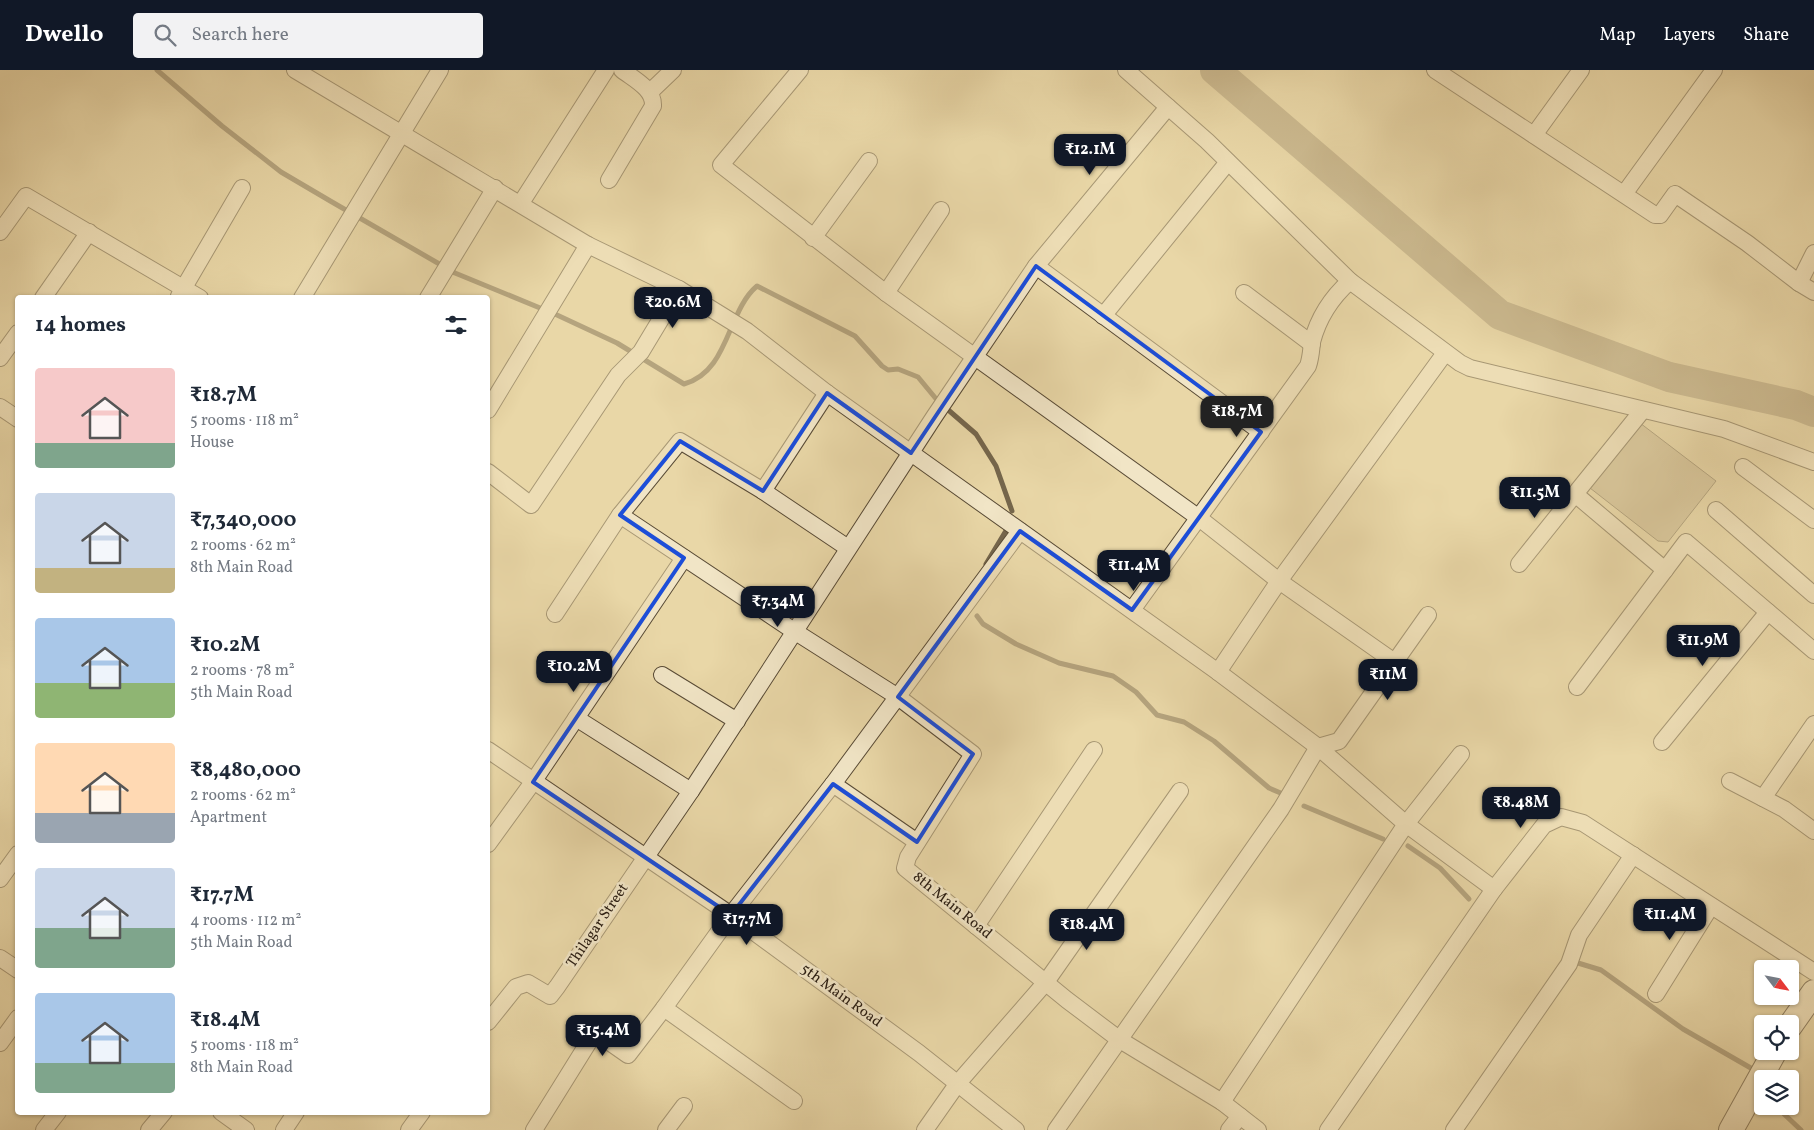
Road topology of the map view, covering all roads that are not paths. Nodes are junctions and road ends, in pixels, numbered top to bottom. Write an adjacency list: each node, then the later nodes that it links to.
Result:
1 (440, 70): 13 (street)
2 (606, 70): 21 (street)
3 (622, 70): 11 (street)
4 (673, 70): 11 (street)
5 (800, 70): 25 (street)
6 (1126, 70): 12 (street)
7 (1435, 70): 14 (street)
8 (1581, 70): 14 (street)
9 (1714, 70): 20 (street)
10 (302, 72): 13 (street)
11 (650, 92): 17 (street)
12 (1168, 107): 16 (street); 28 (street, Thilagar Street)
13 (402, 133): 19 (street); 38 (street)
14 (1534, 135): 20 (street)
15 (869, 161): 25 (street)
16 (1228, 162): 29 (street); 39 (street)
17 (609, 180)
18 (242, 188): 33 (street)
19 (495, 188): 21 (street); 34 (street)
20 (1624, 194): 30 (street)
21 (521, 203): 26 (street)
22 (941, 210): 35 (street)
23 (0, 232): 24 (street)
24 (89, 232): 33 (street); 37 (street)
25 (814, 238): 35 (street)
26 (588, 245): 31 (street); 47 (street)
27 (1814, 253): 30 (street)
28 (1036, 266): 39 (street); 43 (street, Thilagar Street)
29 (1350, 281): 41 (street); 42 (street)
30 (1798, 283): 32 (street)
31 (679, 290): 45 (street); 54 (street)
32 (1814, 292)
33 (181, 293)
34 (431, 293)
35 (886, 293): 43 (street)
36 (1244, 293): 41 (street)
37 (45, 295)
38 (304, 295)
39 (1103, 316): 50 (street)
40 (15, 337): 44 (street)
41 (1312, 344): 50 (street)
42 (1445, 353): 48 (street); 66 (street)
43 (975, 356): 51 (street, Thilagar Street); 59 (street)
44 (0, 358)
45 (827, 393): 51 (street); 55 (street)
46 (0, 407): 49 (street)
47 (490, 407)
48 (1642, 411): 52 (street); 56 (street)
49 (15, 417)
50 (1261, 432): 59 (street)
51 (911, 453): 61 (street); 62 (street, Thilagar Street)
52 (1814, 462)
53 (1743, 467): 60 (street)
54 (490, 474)
55 (763, 491): 58 (street); 62 (street)
56 (1575, 494): 64 (street); 65 (street)
57 (1716, 510): 67 (street)
58 (620, 515): 63 (street, 8th Main Road); 70 (street)
59 (1199, 518): 66 (street); 68 (street)
60 (1814, 520)
61 (1020, 531): 68 (street); 78 (street)
62 (848, 548): 72 (street, Thilagar Street)
63 (684, 558): 72 (street, 8th Main Road); 79 (street)
64 (1519, 564)
65 (1665, 570): 69 (street); 77 (street)
66 (1279, 581): 74 (street); 75 (street)
67 (1814, 595)
68 (1132, 610): 75 (street)
69 (1768, 612): 73 (street); 82 (street)
70 (555, 614)
71 (1428, 615): 74 (street)
72 (794, 631): 78 (street, 8th Main Road); 80 (street, Thilagar Street)
73 (1814, 651)
74 (1396, 663): 83 (street)
75 (1218, 672): 83 (street)
76 (662, 675): 80 (street)
77 (1577, 687)
78 (898, 697): 89 (street); 96 (street, 8th Main Road)
79 (576, 718): 88 (street); 90 (street)
80 (737, 721): 90 (street, Thilagar Street)
81 (1814, 724): 92 (street)
82 (1662, 742)
83 (1318, 747): 93 (street); 115 (street)
84 (1094, 750): 104 (street)
85 (490, 751): 88 (street, 5th Main Road)
86 (1461, 754): 93 (street)
87 (1730, 781): 92 (street)
88 (533, 782): 95 (street); 98 (street, 5th Main Road)
89 (833, 784): 96 (street); 103 (street)
90 (692, 791): 98 (street, Thilagar Street)
91 (1180, 791): 108 (street)
92 (1763, 798): 94 (street)
93 (1406, 824): 101 (street); 120 (street)
94 (1814, 832)
95 (490, 841)
96 (917, 842): 104 (street, 8th Main Road)
97 (1633, 855): 101 (street); 102 (street); 141 (street)
98 (646, 856): 103 (street, 5th Main Road); 113 (street, Thilagar Street)
99 (15, 858): 100 (street)
100 (0, 879)
101 (1494, 889): 140 (street)
102 (1711, 906): 107 (street); 110 (street)
103 (731, 915): 111 (street); 118 (street, 5th Main Road)
104 (976, 926): 108 (street, 8th Main Road)
105 (0, 958): 106 (street)
106 (15, 968)
107 (1814, 972)
108 (1046, 982): 115 (street, 8th Main Road); 118 (street)
109 (1814, 992): 112 (main road)
110 (1656, 994)
111 (664, 1008): 119 (street); 133 (street)
112 (1798, 1015)
113 (490, 1020)
114 (15, 1022): 116 (street)
115 (1120, 1040): 120 (street, 8th Main Road); 137 (street)
116 (0, 1043)
117 (1770, 1060): 142 (main road)
118 (958, 1084): 135 (street); 136 (street, 5th Main Road)
119 (794, 1101)
120 (1222, 1102): 127 (street, 8th Main Road)
121 (684, 1106): 134 (street)
122 (56, 1115): 128 (street)
123 (162, 1115): 129 (street)
124 (225, 1115): 130 (street)
125 (294, 1115): 131 (street)
126 (420, 1115): 132 (street)
127 (1240, 1116): 138 (street); 139 (street, 8th Main Road)
128 (44, 1130)
129 (149, 1130)
130 (246, 1130)
131 (284, 1130)
132 (409, 1130)
133 (534, 1130)
134 (666, 1130)
135 (925, 1130)
136 (1016, 1130)
137 (1056, 1130)
138 (1229, 1130)
139 (1258, 1130)
140 (1328, 1130)
141 (1454, 1130)
142 (1730, 1130)

